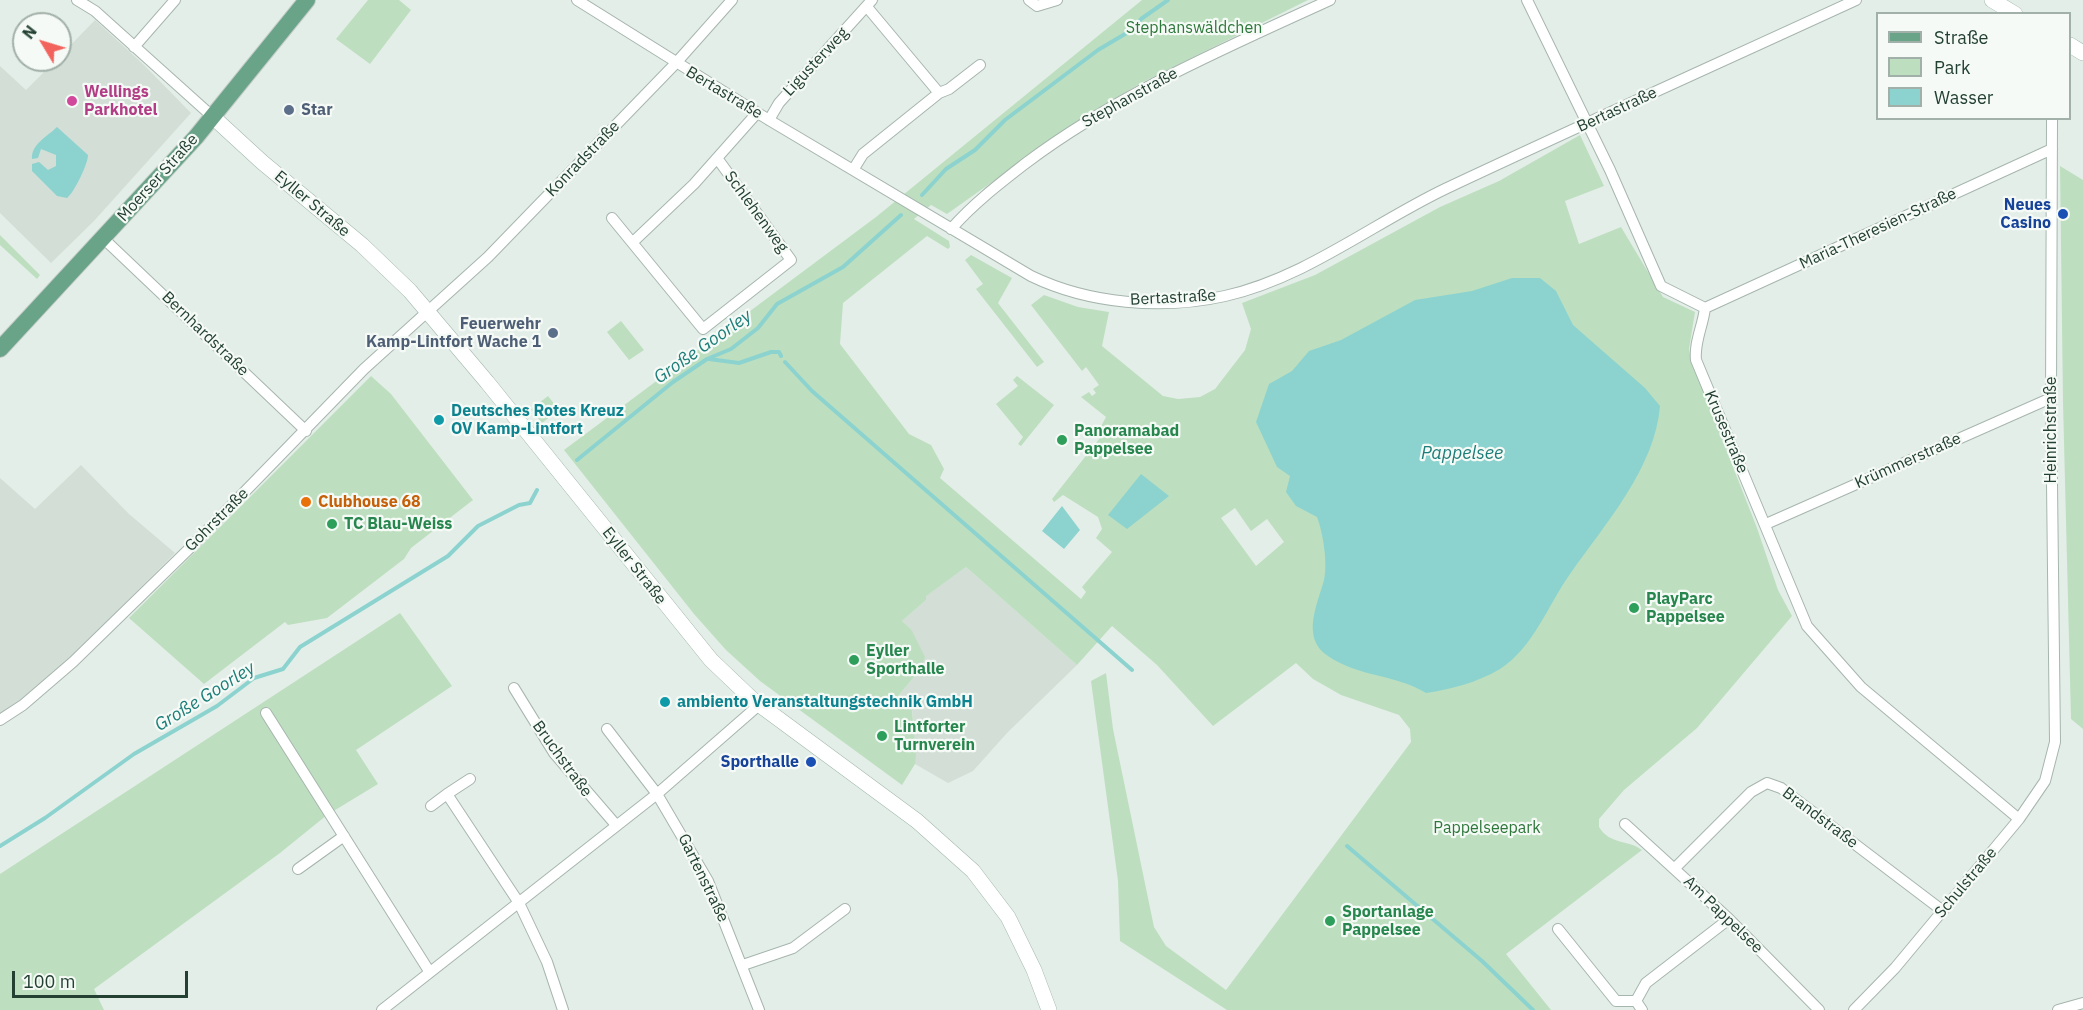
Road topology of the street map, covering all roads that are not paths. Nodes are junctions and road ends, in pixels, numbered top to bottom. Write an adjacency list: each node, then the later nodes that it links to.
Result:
1 (76, 0): 14 (street)
2 (175, 0): 14 (street)
3 (307, 0): 19 (main road, Moerser Straße)
4 (577, 0): 15 (street, Bertastraße)
5 (732, 0): 15 (street, Konradstraße)
6 (1029, 0): 7 (street)
7 (1057, 0)
8 (1330, 0): 27 (street, Stephanstraße)
9 (1527, 0): 22 (street)
10 (1856, 0): 22 (street, Bertastraße)
11 (1992, 0): 13 (main road)
12 (869, 4): 17 (street, Ligusterweg); 20 (street, Ligusterweg)
13 (2012, 12)
14 (134, 47): 19 (street)
15 (676, 63): 18 (street, Bertastraße); 31 (street, Konradstraße)
16 (980, 65): 17 (street)
17 (939, 93): 25 (street)
18 (757, 112): 20 (street, Bertastraße); 24 (street, Schlehenweg)
19 (213, 117): 28 (main road, Moerser Straße); 31 (main road, Eyller Straße)
20 (769, 120): 25 (street, Bertastraße)
21 (2052, 120): 23 (street, Heinrichstraße)
22 (1586, 124): 27 (street, Bertastraße); 30 (street)
23 (2052, 149): 30 (street, Maria-Theresien-Straße); 33 (street, Heinrichstraße)
24 (717, 158): 29 (street, Schlehenweg); 29 (street, Schlehenweg)
25 (853, 170): 27 (street, Bertastraße)
26 (612, 218): 29 (street, Schlehenweg)
27 (951, 230)
28 (104, 239): 32 (main road, Moerser Straße); 34 (street, Bernhardstraße)
29 (633, 242)
30 (1705, 308): 35 (street, Krusestraße)
31 (428, 312): 34 (street, Gohrstraße); 37 (main road, Eyller Straße)
32 (0, 349)
33 (2051, 399): 35 (street, Krümmerstraße); 41 (street, Heinrichstraße)
34 (306, 430): 39 (street, Gohrstraße)
35 (1766, 524): 46 (street, Krusestraße)
36 (514, 688): 48 (street, Bruchstraße)
37 (759, 705): 44 (street); 64 (main road, Eyller Straße)
38 (266, 713): 49 (street)
39 (0, 720)
40 (607, 729): 44 (street)
41 (2055, 742): 46 (street, Schulstraße)
42 (470, 779): 43 (street)
43 (447, 794): 45 (street); 52 (street)
44 (657, 794): 48 (street); 57 (street, Gartenstraße)
45 (431, 806)
46 (2019, 819): 54 (street, Schulstraße)
47 (1625, 824): 50 (street, Am Pappelsee)
48 (616, 825): 52 (street)
49 (344, 836): 51 (street); 58 (street)
50 (1675, 868): 54 (street, Brandstraße); 55 (street, Am Pappelsee)
51 (297, 869)
52 (519, 903): 58 (street); 62 (street)
53 (845, 909): 57 (street)
54 (1943, 911): 66 (street, Schulstraße)
55 (1729, 919): 60 (street); 65 (street, Am Pappelsee)
56 (1558, 929): 60 (street)
57 (743, 965): 63 (street, Gartenstraße)
58 (429, 971): 61 (street)
59 (2083, 1004): 67 (street)
60 (1639, 1005)
61 (382, 1010)
62 (563, 1010)
63 (759, 1010)
64 (1049, 1010)
65 (1819, 1010)
66 (1854, 1010)
67 (2058, 1010)

